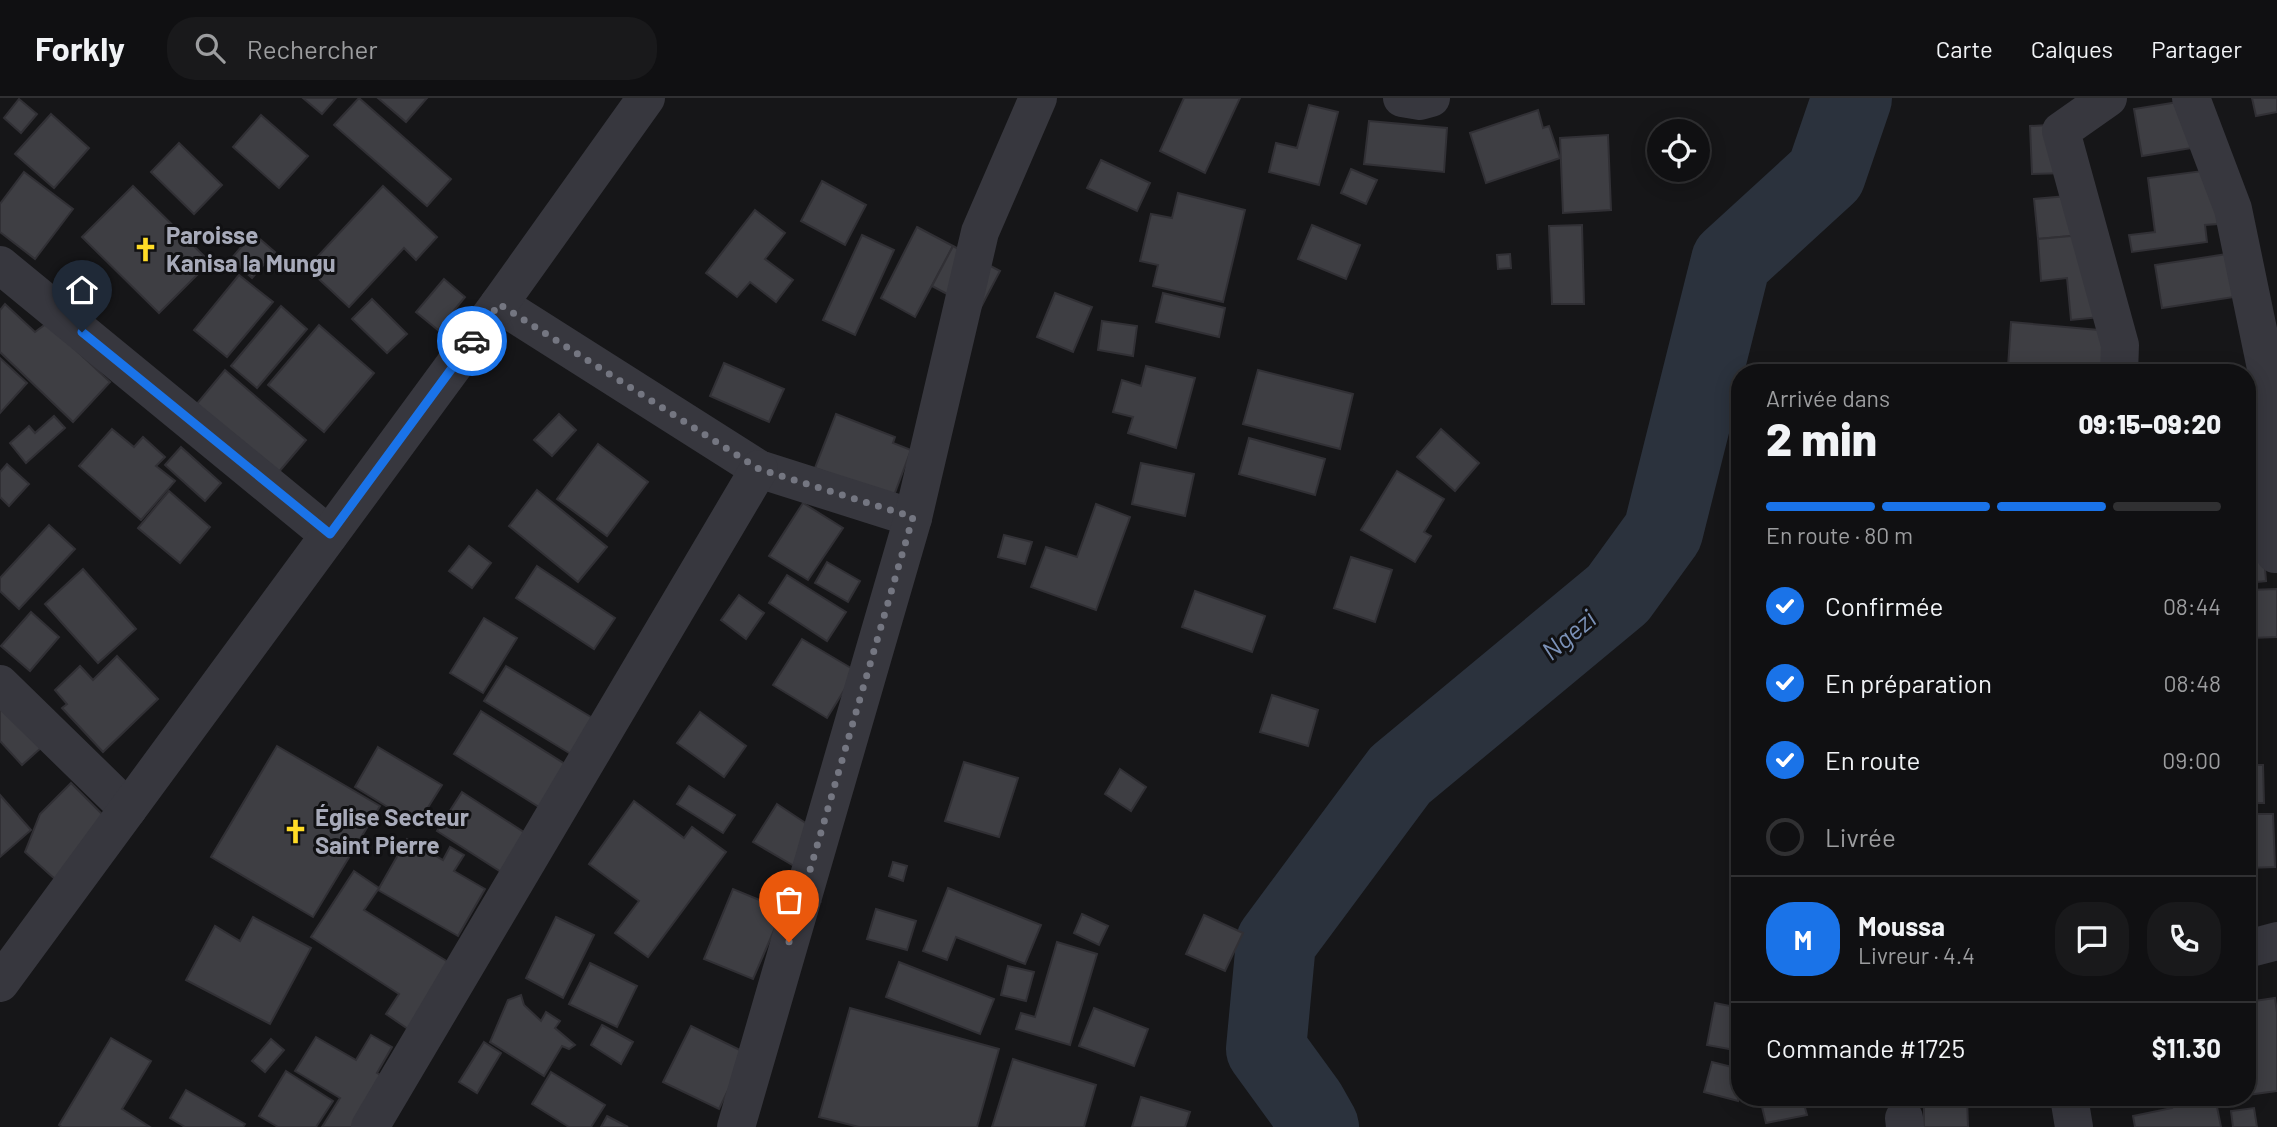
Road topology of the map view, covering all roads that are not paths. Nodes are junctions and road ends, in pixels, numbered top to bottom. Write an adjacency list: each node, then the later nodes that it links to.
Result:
1 (646, 98): 8 (street)
2 (1038, 98): 11 (street)
3 (1402, 98): 4 (street)
4 (1431, 98)
5 (2108, 98): 9 (street)
6 (2191, 98): 13 (street)
7 (0, 265): 12 (street)
8 (499, 304): 10 (street); 12 (street)
9 (2119, 364)
10 (759, 469): 11 (street); 20 (street)
11 (913, 517): 21 (street)
12 (330, 534): 15 (street)
13 (2277, 554)
14 (0, 684): 15 (street)
15 (128, 809): 18 (street)
16 (2277, 941): 17 (street)
17 (2256, 947)
18 (0, 983)
19 (2070, 1106): 22 (street)
20 (370, 1127)
21 (736, 1127)
22 (2074, 1127)

